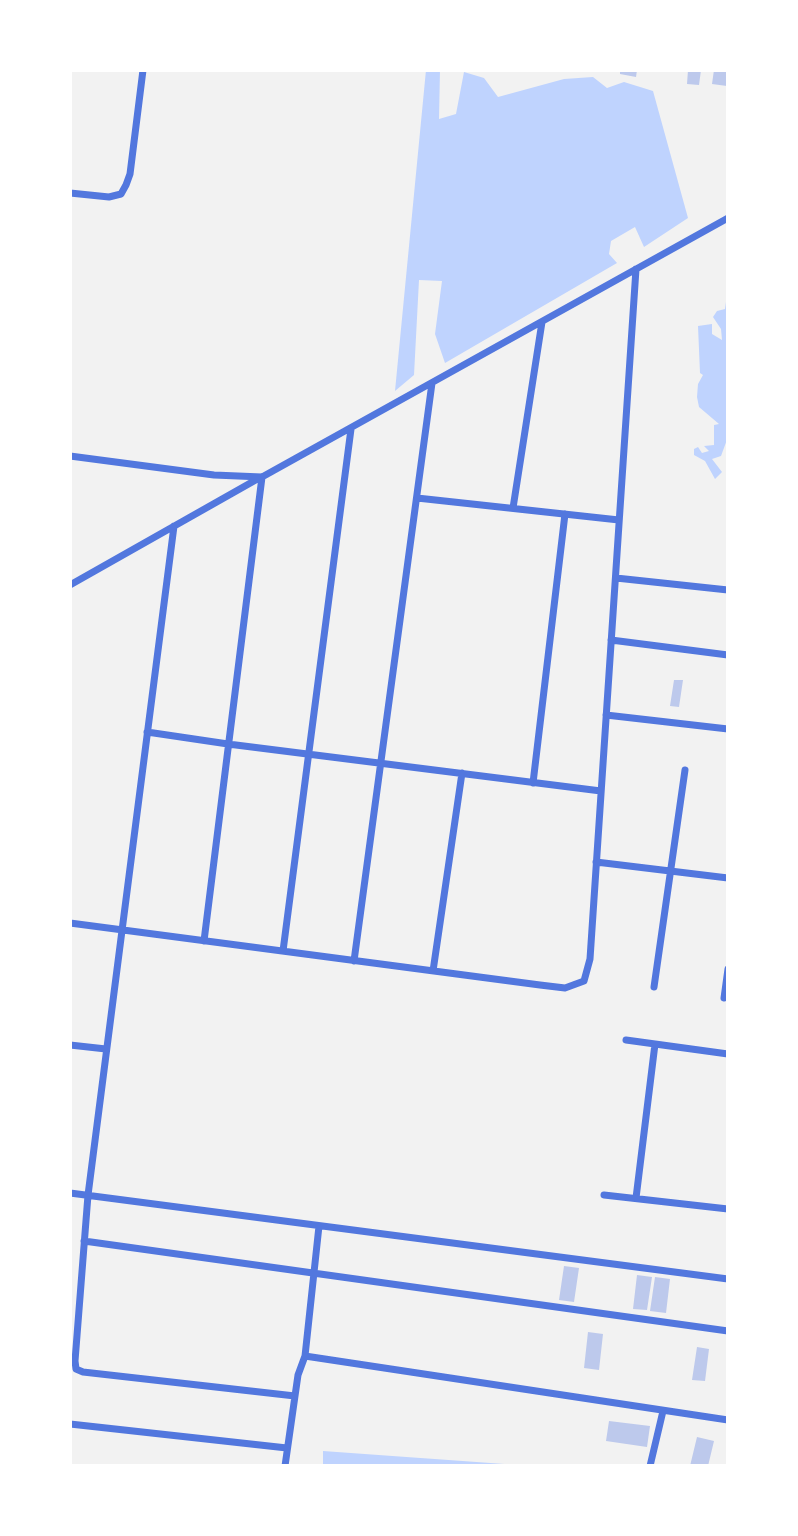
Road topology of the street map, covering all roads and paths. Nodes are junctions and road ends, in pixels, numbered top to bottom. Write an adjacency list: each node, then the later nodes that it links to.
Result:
1 (143, 70): 2 (street)
2 (70, 193)
3 (728, 218): 4 (street)
4 (636, 269): 5 (street); 13 (street)
5 (542, 322): 6 (street); 11 (street)
6 (432, 383): 7 (street); 10 (street)
7 (351, 429): 9 (street); 24 (street)
8 (70, 456): 9 (street)
9 (262, 477): 14 (street); 23 (street)
10 (417, 498): 11 (street); 25 (street)
11 (513, 508): 12 (street)
12 (565, 514): 13 (street); 28 (street)
13 (620, 520): 15 (street)
14 (174, 526): 16 (street); 22 (street)
15 (615, 578): 17 (street); 18 (street)
16 (70, 585)
17 (728, 590)
18 (611, 640): 19 (street); 20 (street)
19 (728, 655)
20 (606, 715): 21 (street); 29 (street)
21 (728, 729)
22 (147, 732): 23 (street); 34 (street)
23 (229, 744): 24 (street); 35 (street)
24 (309, 754): 25 (street); 36 (street)
25 (381, 764): 27 (street); 37 (street)
26 (685, 770): 31 (street)
27 (462, 774): 28 (street); 39 (street)
28 (533, 783): 29 (street)
29 (601, 791): 30 (street)
30 (596, 862): 31 (street); 39 (street)
31 (670, 871): 32 (street); 40 (street)
32 (728, 878)
33 (70, 923): 34 (street)
34 (121, 930): 35 (street); 45 (street)
35 (204, 941): 36 (street)
36 (283, 951): 37 (street)
37 (354, 961): 39 (street)
38 (728, 969): 41 (street)
39 (433, 971)
40 (654, 987)
41 (724, 998)
42 (626, 1040): 43 (street)
43 (655, 1044): 46 (street); 50 (street)
44 (70, 1045): 45 (street)
45 (106, 1049): 48 (street)
46 (728, 1054)
47 (70, 1194): 48 (street)
48 (88, 1195): 52 (street); 53 (street)
49 (604, 1195): 50 (street)
50 (636, 1198): 51 (street)
51 (728, 1209)
52 (319, 1226): 56 (street); 57 (street)
53 (84, 1241): 55 (street); 56 (street)
54 (70, 1267): 55 (street)
55 (82, 1268): 59 (street)
56 (314, 1272): 58 (street); 60 (street)
57 (728, 1279)
58 (728, 1331)
59 (73, 1335): 61 (street)
60 (305, 1356): 61 (street); 62 (street)
61 (295, 1396): 65 (street)
62 (663, 1411): 63 (street); 67 (street)
63 (728, 1420)
64 (70, 1424): 65 (street)
65 (287, 1448): 66 (street)
66 (285, 1466)
67 (650, 1466)

